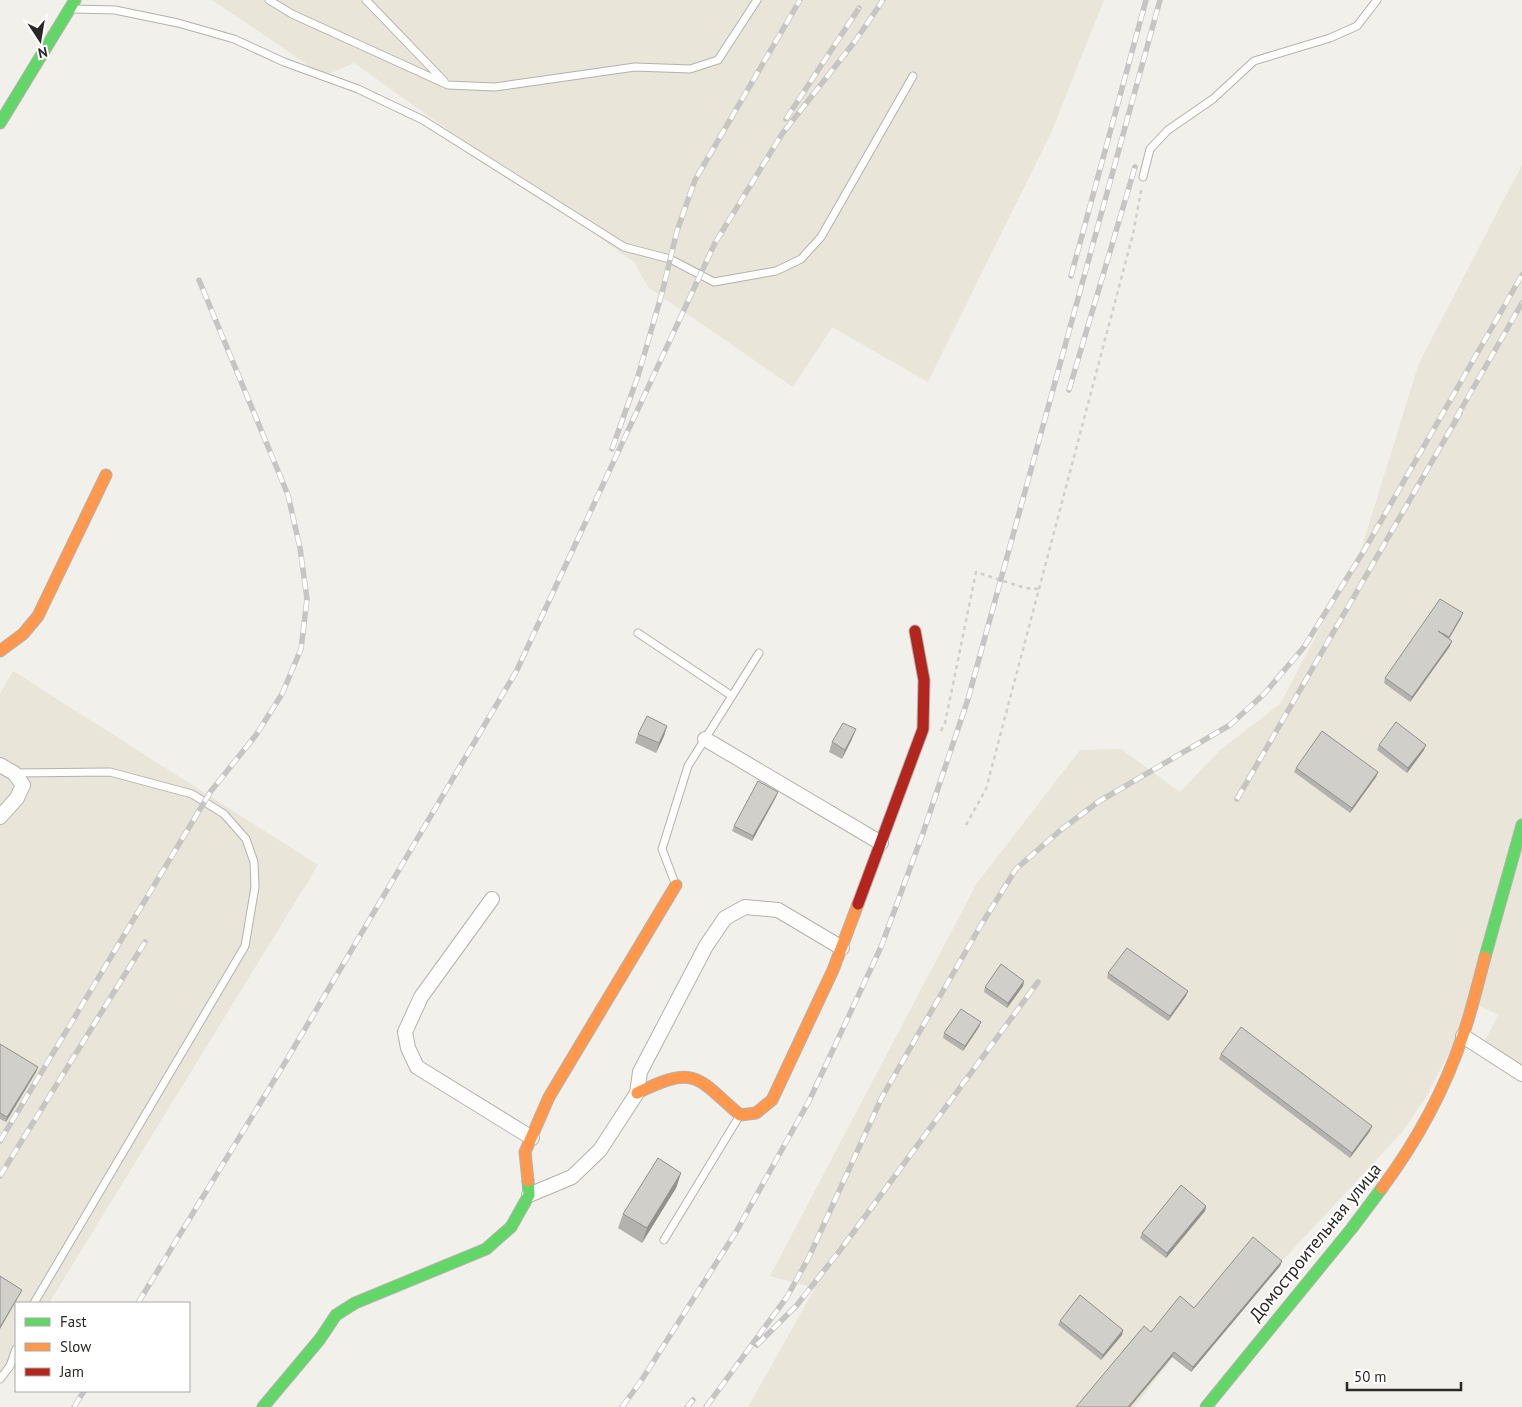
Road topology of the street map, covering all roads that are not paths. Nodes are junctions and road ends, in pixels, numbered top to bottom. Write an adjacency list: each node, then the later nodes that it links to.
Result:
1 (269, 0): 7 (lane)
2 (366, 0): 7 (lane)
3 (757, 0): 7 (lane)
4 (1377, 0): 9 (lane)
5 (72, 4): 6 (lane); 8 (street)
6 (913, 76)
7 (448, 85)
8 (0, 123)
9 (1144, 177)
10 (106, 475): 13 (street)
11 (915, 631): 21 (street)
12 (638, 633): 15 (lane)
13 (0, 651)
14 (759, 653): 15 (lane)
15 (732, 696): 16 (lane)
16 (705, 739): 21 (street); 22 (lane)
17 (0, 765): 18 (street)
18 (14, 772): 19 (street); 32 (lane)
19 (0, 817)
20 (1522, 825): 25 (street, Домостроительная улица)
21 (881, 843): 24 (street)
22 (676, 885): 29 (street)
23 (492, 899): 29 (street)
24 (842, 948): 27 (street); 28 (street)
25 (1463, 1036): 26 (street); 36 (street, Домостроительная улица)
26 (1522, 1074)
27 (637, 1093): 28 (street); 30 (street)
28 (740, 1115): 31 (lane)
29 (532, 1138): 30 (street)
30 (529, 1195): 35 (street)
31 (664, 1240)
32 (35, 1302)
33 (15, 1352): 34 (lane)
34 (0, 1380)
35 (263, 1407)
36 (1206, 1407)

